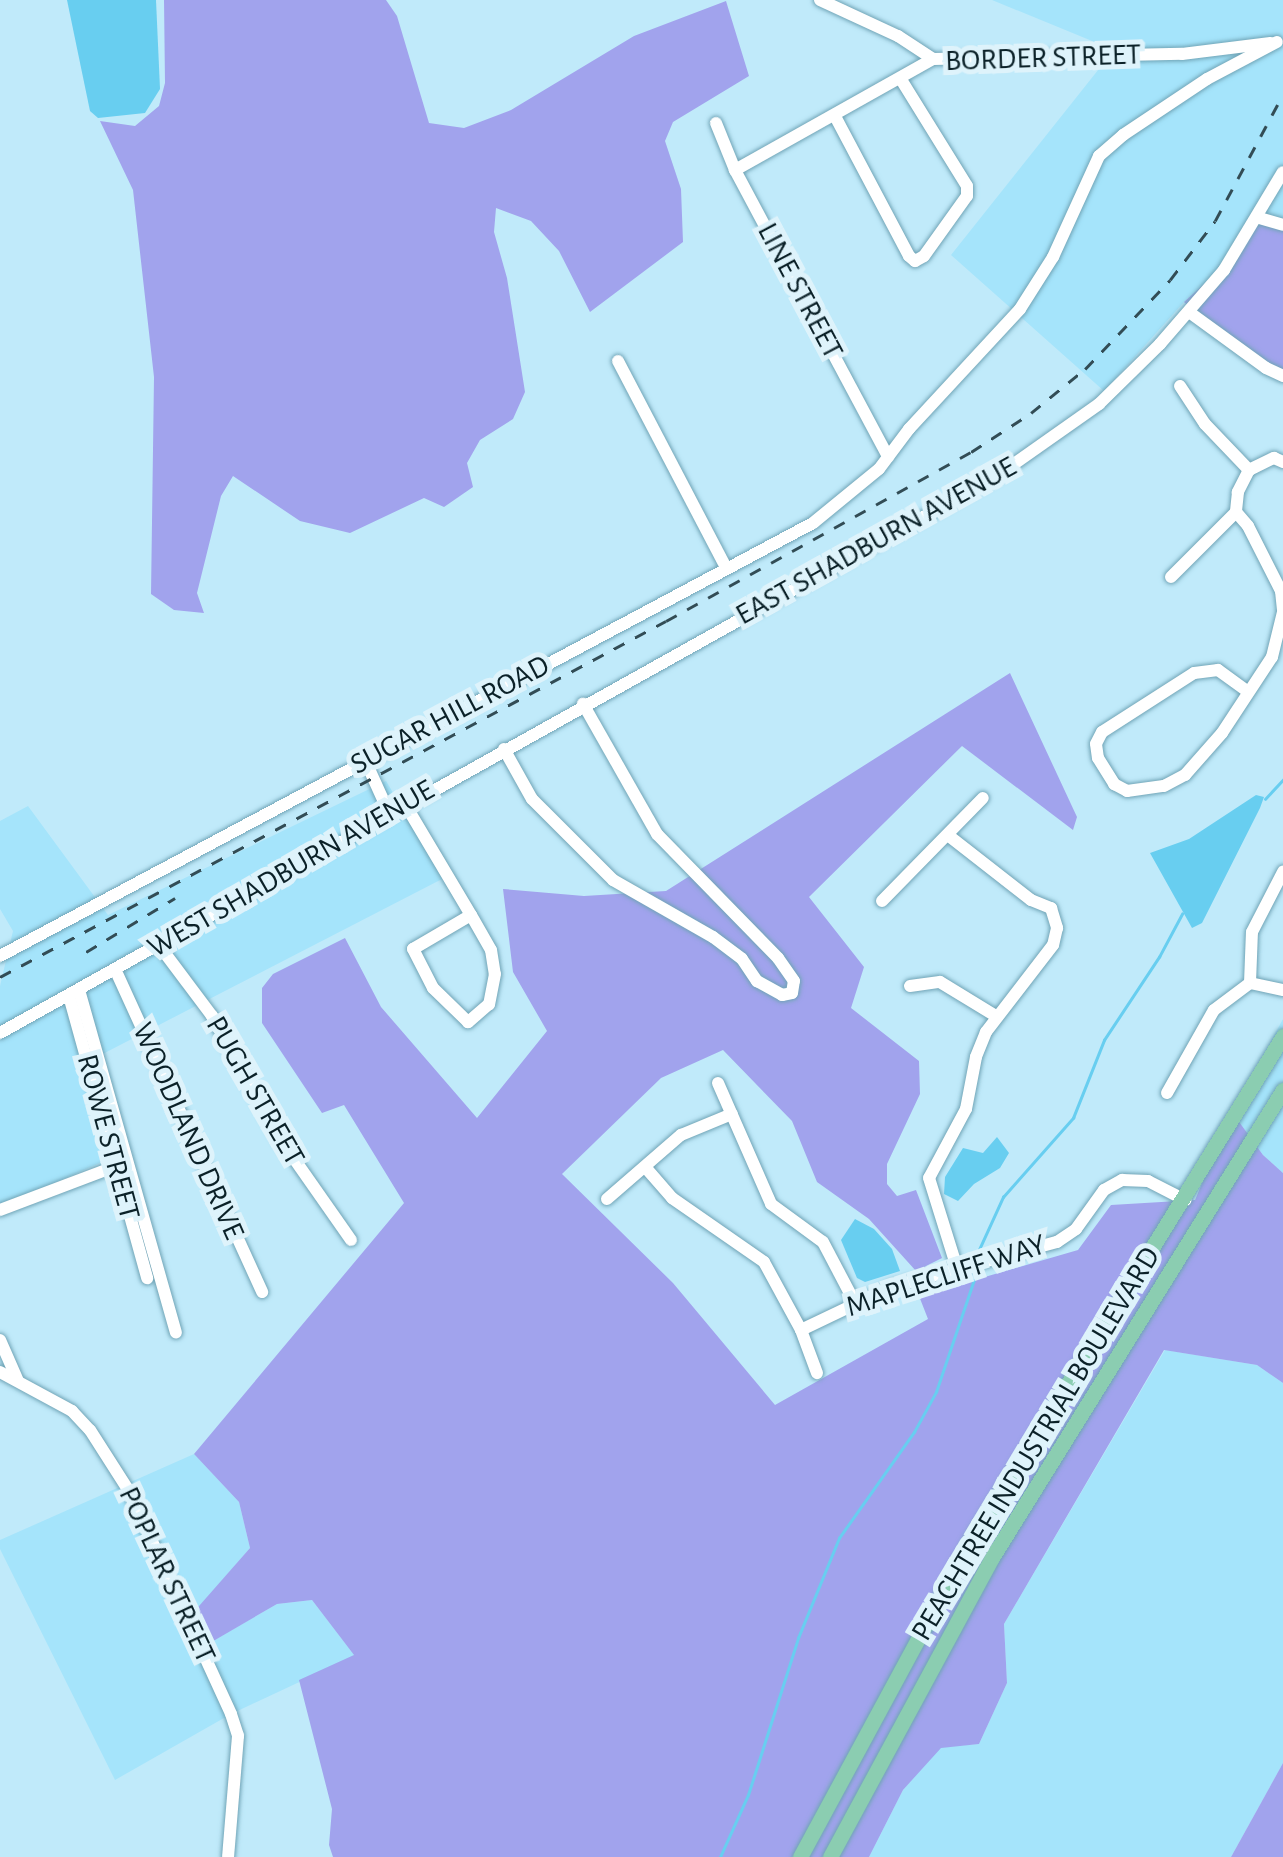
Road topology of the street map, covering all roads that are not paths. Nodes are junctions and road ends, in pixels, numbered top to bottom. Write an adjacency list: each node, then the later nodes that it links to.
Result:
1 (820, 0): 3 (street)
2 (1280, 36): 3 (street, BORDER STREET); 15 (street, SUGAR HILL ROAD)
3 (933, 59): 4 (street, BORDER STREET)
4 (902, 80): 5 (street, BORDER STREET); 5 (street)
5 (836, 118): 7 (street, BORDER STREET)
6 (716, 123): 7 (street, LINE STREET)
7 (735, 170): 15 (street, LINE STREET)
8 (1283, 172): 9 (street, EAST SHADBURN AVENUE)
9 (1259, 218): 10 (street); 11 (street, EAST SHADBURN AVENUE)
10 (1283, 225)
11 (1189, 312): 13 (street); 23 (street, EAST SHADBURN AVENUE)
12 (618, 361): 19 (street)
13 (1283, 376)
14 (1180, 386): 17 (street)
15 (888, 457): 19 (street, SUGAR HILL ROAD)
16 (1283, 462): 17 (street)
17 (1248, 470): 18 (street)
18 (1236, 512): 20 (street); 21 (street)
19 (726, 568): 25 (street, SUGAR HILL ROAD)
20 (1171, 577)
21 (1283, 611): 22 (street)
22 (1247, 691): 22 (street)
23 (583, 704): 24 (street, WEST SHADBURN AVENUE); 24 (street)
24 (504, 749): 27 (street, WEST SHADBURN AVENUE)
25 (365, 760): 28 (street); 34 (street, SUGAR HILL ROAD)
26 (983, 798): 29 (street)
27 (405, 804): 28 (street, WEST SHADBURN AVENUE); 32 (street)
28 (388, 813): 33 (street, WEST SHADBURN AVENUE)
29 (949, 836): 31 (street); 41 (street)
30 (1283, 872): 36 (street)
31 (882, 901)
32 (471, 915): 32 (street)
33 (158, 944): 35 (street, WEST SHADBURN AVENUE); 53 (street, PUGH STREET)
34 (0, 956)
35 (115, 970): 39 (street, WEST SHADBURN AVENUE); 56 (street, WOODLAND DRIVE)
36 (1250, 983): 38 (street); 46 (street)
37 (910, 986): 41 (street)
38 (1276, 989): 40 (street)
39 (74, 993): 42 (street, WEST SHADBURN AVENUE); 48 (street, ROWE STREET); 59 (street)
40 (1283, 1000)
41 (996, 1016): 54 (street)
42 (0, 1033)
43 (1283, 1036): 51 (main road, PEACHTREE INDUSTRIAL BOULEVARD)
44 (718, 1083): 47 (street)
45 (1283, 1090): 66 (main road, PEACHTREE INDUSTRIAL BOULEVARD)
46 (1167, 1093)
47 (732, 1114): 49 (street); 57 (street)
48 (114, 1167): 52 (street); 55 (street, ROWE STREET)
49 (646, 1168): 50 (street); 58 (street)
50 (607, 1199)
51 (1186, 1200): 54 (street, MAPLECLIFF WAY); 65 (main road, PEACHTREE INDUSTRIAL BOULEVARD)
52 (0, 1210)
53 (351, 1240)
54 (958, 1271): 57 (street, MAPLECLIFF WAY)
55 (146, 1278)
56 (262, 1292)
57 (854, 1302): 58 (street, MAPLECLIFF WAY)
58 (801, 1330): 62 (street)
59 (176, 1333)
60 (0, 1340): 63 (street)
61 (0, 1372): 63 (street, POPLAR STREET)
62 (817, 1373)
63 (18, 1381): 64 (street, POPLAR STREET)
64 (228, 1857)
65 (800, 1857)
66 (830, 1857)

